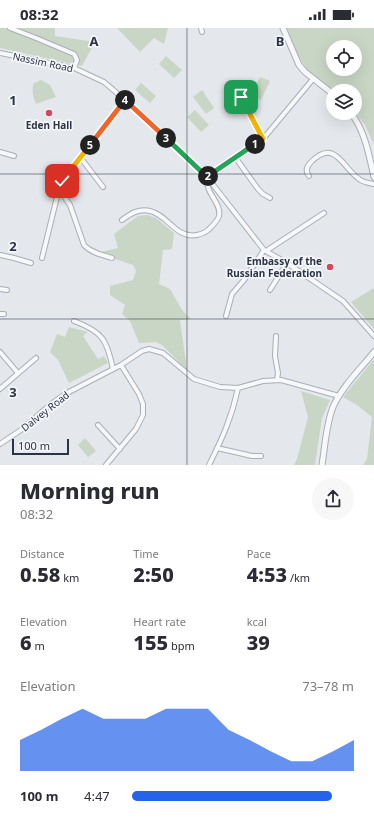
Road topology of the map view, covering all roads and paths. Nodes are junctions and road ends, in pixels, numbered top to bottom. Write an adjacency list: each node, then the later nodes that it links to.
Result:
1 (10, 28): 4 (street)
2 (283, 28): 5 (street)
3 (0, 53): 4 (street, Nassim Road)
4 (74, 68): 8 (street, Nassim Road)
5 (313, 79): 6 (street); 10 (street)
6 (326, 89)
7 (239, 90): 10 (street)
8 (125, 99): 13 (street); 17 (street, Nassim Road)
9 (355, 120): 16 (street)
10 (263, 139): 14 (street)
11 (0, 152): 12 (street)
12 (14, 156)
13 (80, 157): 19 (street); 20 (street)
14 (235, 157): 17 (street); 21 (street)
15 (309, 176): 18 (street)
16 (374, 177)
17 (207, 178): 23 (street); 24 (street, Nassim Road)
18 (374, 184)
19 (103, 187)
20 (59, 189): 26 (street); 27 (street)
21 (270, 198)
22 (324, 213): 24 (street)
23 (122, 220)
24 (265, 251): 28 (street, Nassim Road); 33 (street)
25 (0, 255): 29 (street)
26 (42, 258)
27 (112, 258)
28 (287, 263): 32 (street); 36 (street, Nassim Road)
29 (31, 264)
30 (0, 289): 31 (street)
31 (7, 290)
32 (270, 290)
33 (226, 316)
34 (74, 321): 41 (street)
35 (276, 336): 43 (street)
36 (374, 336)
37 (0, 352): 42 (street)
38 (374, 352): 46 (street)
39 (36, 358): 42 (street)
40 (121, 365): 41 (street, Dalvey Road); 44 (street, Dalvey Road); 50 (street)
41 (114, 369): 48 (street, Dalvey Road)
42 (18, 373): 45 (street)
43 (277, 380): 44 (street, Dalvey Road); 46 (street, Dalvey Road)
44 (238, 388): 49 (street)
45 (0, 389)
46 (339, 396): 54 (street)
47 (98, 425): 50 (street)
48 (0, 444)
49 (217, 448): 51 (street); 53 (street)
50 (120, 449): 52 (street)
51 (261, 456)
52 (106, 465)
53 (209, 465)
54 (322, 465)

